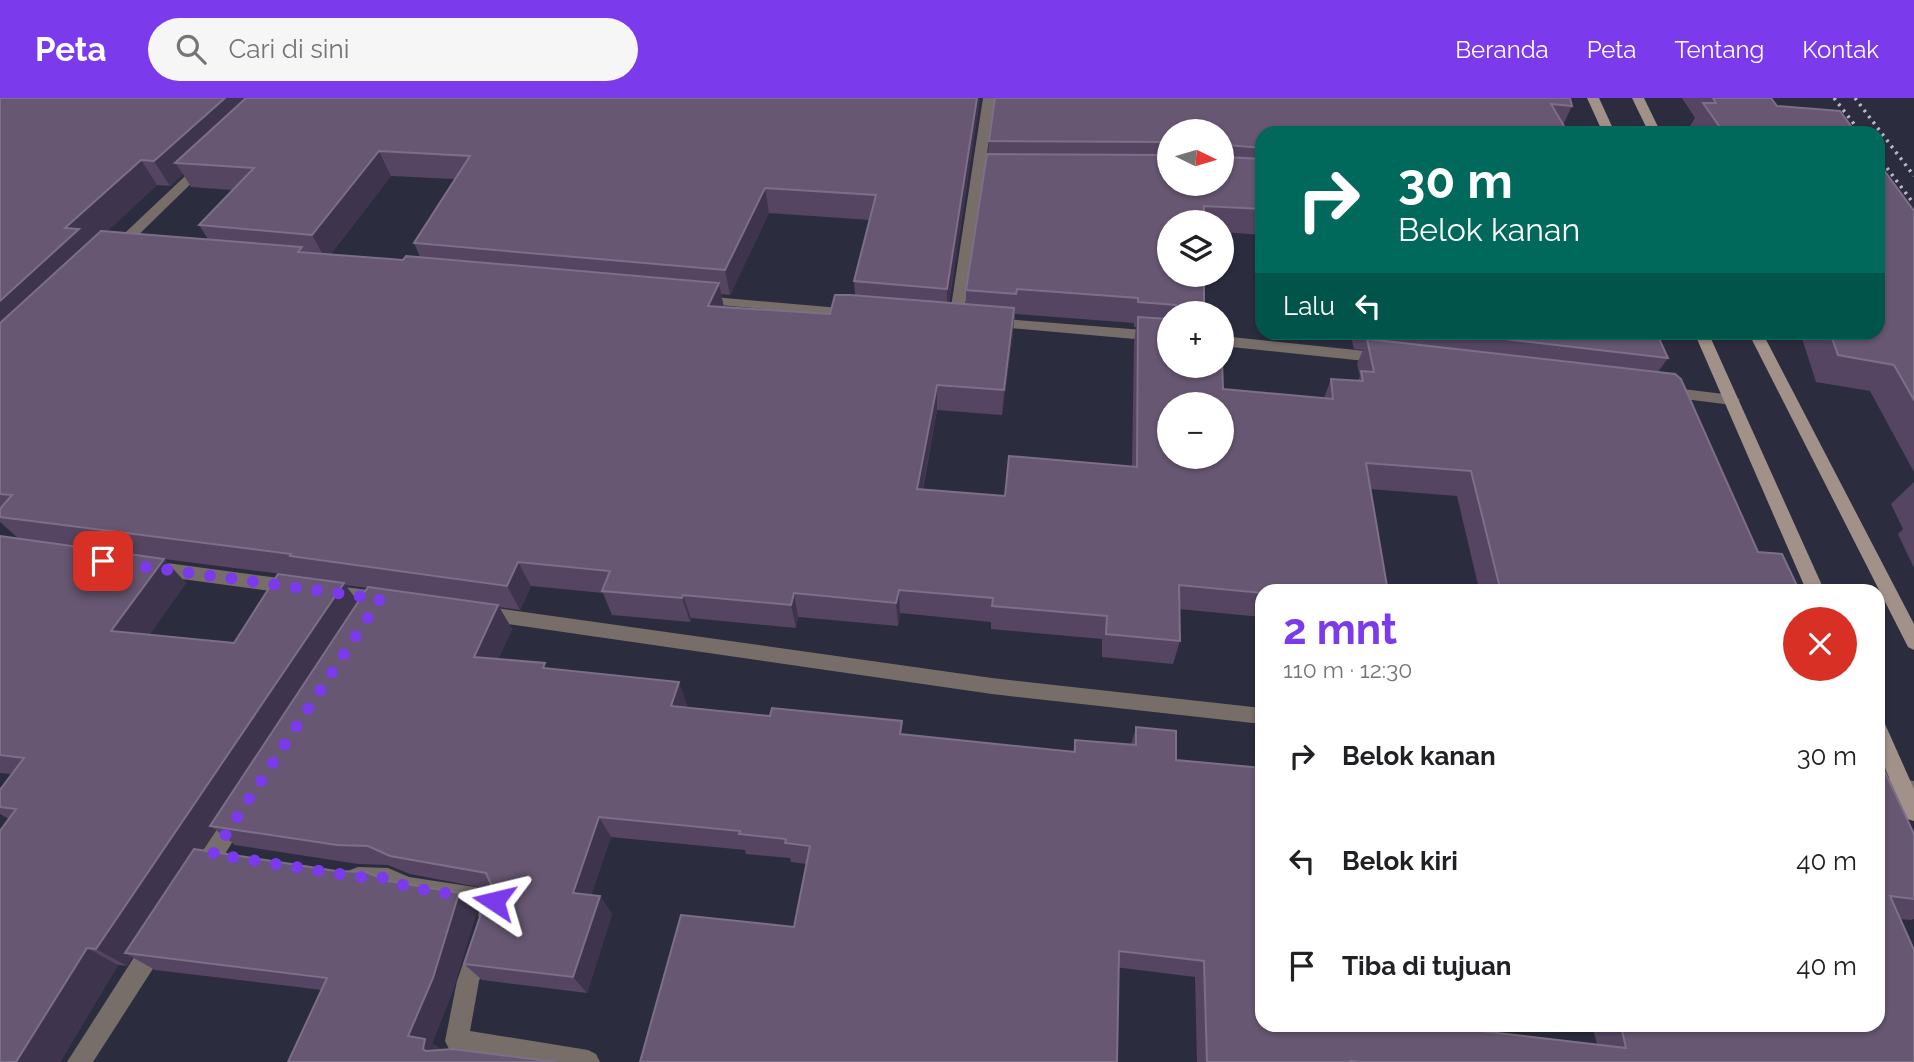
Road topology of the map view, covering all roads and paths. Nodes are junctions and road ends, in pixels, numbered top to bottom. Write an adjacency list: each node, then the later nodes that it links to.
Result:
1 (989, 98): 10 (street)
2 (1593, 98): 4 (main road)
3 (1638, 98): 5 (main road)
4 (1606, 126)
5 (1652, 126)
6 (216, 154): 7 (street)
7 (144, 250)
8 (680, 298): 9 (street)
9 (873, 315)
10 (1157, 336)
11 (1705, 340): 16 (main road)
12 (1759, 340): 19 (main road)
13 (1234, 342): 14 (street)
14 (1399, 360)
15 (1648, 390): 16 (street)
16 (1732, 400): 18 (main road)
17 (137, 566): 21 (street)
18 (1812, 584)
19 (1884, 584)
20 (1885, 585): 25 (main road)
21 (380, 599): 22 (street); 24 (street)
22 (408, 603)
23 (462, 610): 26 (street)
24 (366, 621)
25 (1914, 642)
26 (1255, 715)
27 (1885, 743): 29 (main road)
28 (1885, 787): 29 (street)
29 (1909, 789): 31 (main road)
30 (247, 800): 32 (street)
31 (1914, 811)
32 (213, 854): 33 (street); 35 (street)
33 (236, 859)
34 (333, 874): 37 (street)
35 (192, 887)
36 (163, 931): 38 (street)
37 (458, 1051): 39 (street)
38 (79, 1062)
39 (588, 1062)

